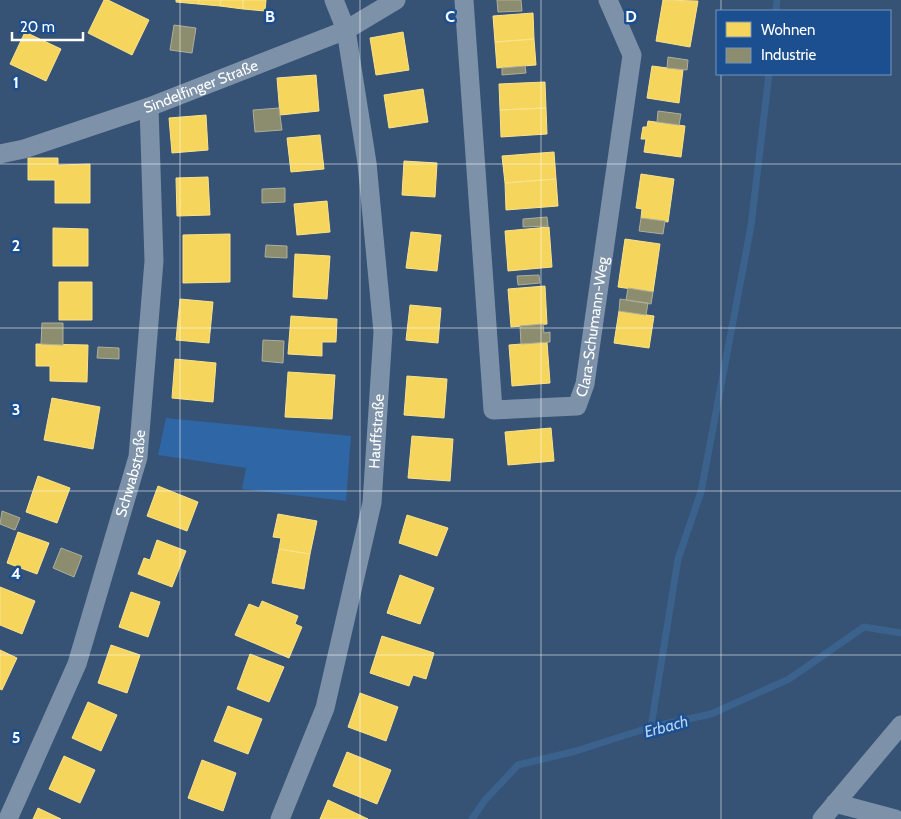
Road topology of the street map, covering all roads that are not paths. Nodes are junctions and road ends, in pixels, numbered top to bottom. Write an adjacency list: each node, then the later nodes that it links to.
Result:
1 (334, 0): 5 (street, Hauffstraße)
2 (396, 0): 5 (street, Sindelfinger Straße)
3 (464, 0): 4 (street, Clara-Schumann-Weg)
4 (608, 0)
5 (346, 30): 6 (street, Sindelfinger Straße); 11 (street, Hauffstraße)
6 (149, 107): 7 (street, Sindelfinger Straße); 10 (street, Schwabstraße)
7 (0, 154)
8 (901, 725): 9 (street)
9 (835, 803): 12 (street); 13 (street)
10 (8, 819)
11 (280, 819)
12 (822, 819)
13 (896, 819)

